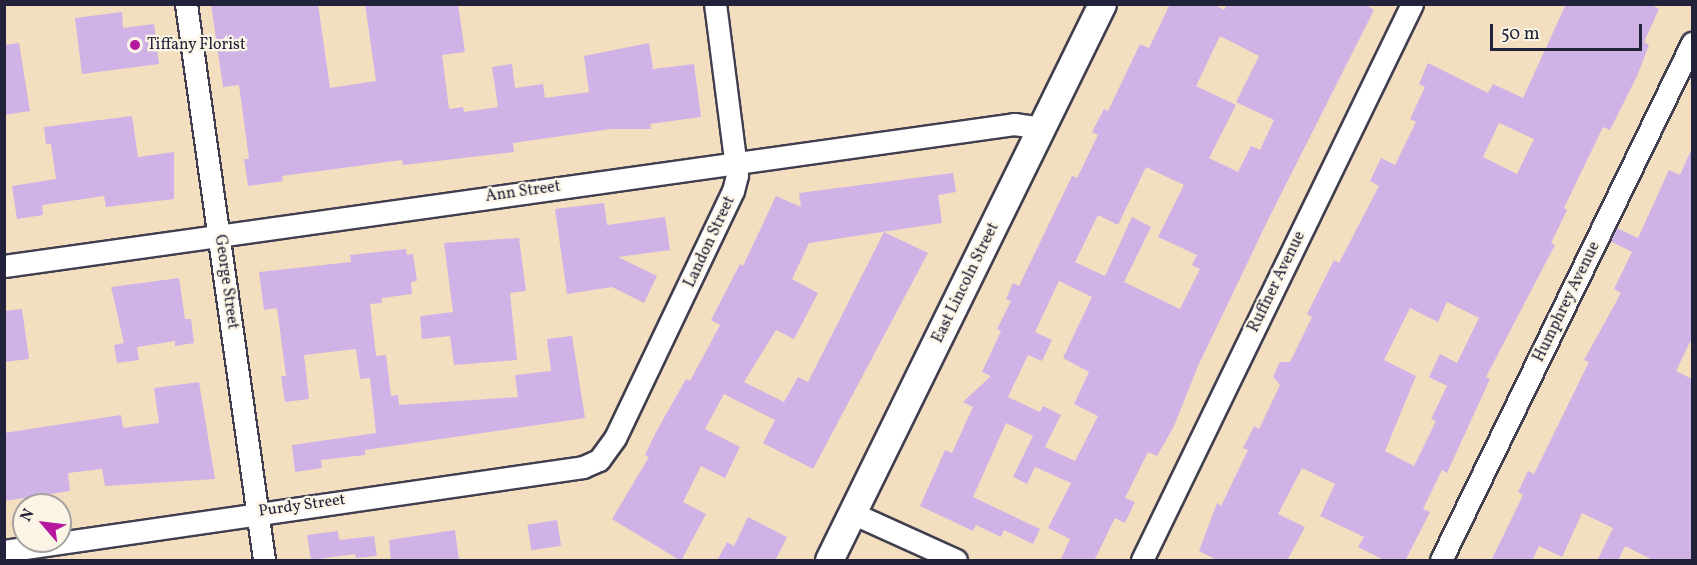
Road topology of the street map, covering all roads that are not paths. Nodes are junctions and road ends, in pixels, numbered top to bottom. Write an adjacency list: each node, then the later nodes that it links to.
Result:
1 (186, 4): 8 (street, George Street)
2 (715, 4): 7 (street, Landon Street)
3 (1102, 4): 6 (street, East Lincoln Street)
4 (1412, 4): 17 (street, Ruffner Avenue)
5 (1692, 43): 18 (street, Humphrey Avenue)
6 (1042, 128): 7 (street, Ann Street); 12 (street, East Lincoln Street)
7 (735, 162): 8 (street, Ann Street); 10 (street, Landon Street)
8 (219, 236): 9 (street, Ann Street); 11 (street, George Street)
9 (4, 266)
10 (599, 460): 11 (street, Purdy Street)
11 (257, 512): 13 (street, Purdy Street); 14 (street, George Street)
12 (852, 513): 15 (street, East Lincoln Street); 16 (street)
13 (4, 551)
14 (264, 561)
15 (829, 561)
16 (956, 561)
17 (1142, 561)
18 (1441, 561)

